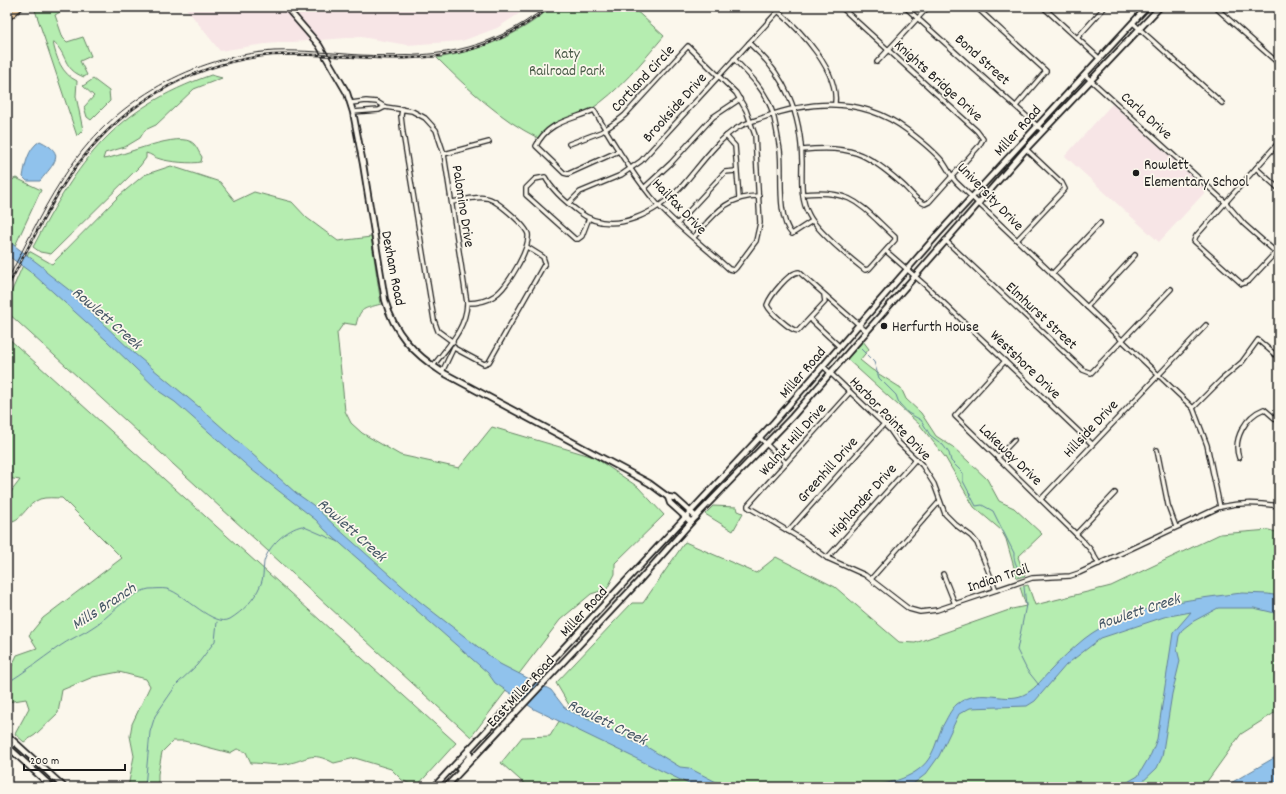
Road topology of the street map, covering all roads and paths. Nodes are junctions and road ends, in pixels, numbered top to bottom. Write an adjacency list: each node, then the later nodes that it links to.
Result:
1 (20, 7): 14 (main road)
2 (286, 7): 30 (main road, Dexham Road)
3 (782, 7): 13 (street, Brookside Drive)
4 (841, 7): 20 (street, Knights Bridge Drive)
5 (905, 7): 15 (street, Bond Street)
6 (928, 7): 15 (street)
7 (976, 7): 32 (street)
8 (1105, 7): 18 (street)
9 (1147, 7): 16 (main road, Miller Road)
10 (1160, 7): 17 (main road, Miller Road)
11 (1215, 7): 24 (street)
12 (1045, 8): 18 (street)
13 (778, 11): 19 (street, Brookside Drive); 31 (street)
14 (7, 18)
15 (918, 18): 20 (street); 32 (street, Bond Street)
16 (1133, 23): 17 (street); 22 (main road, Miller Road)
17 (1140, 28): 27 (main road, Miller Road); 29 (street)
18 (1077, 38): 22 (street)
19 (749, 43): 21 (street, Brookside Drive); 34 (street)
20 (887, 50): 23 (street); 53 (street, Knights Bridge Drive)
21 (734, 59): 25 (street, Brookside Drive); 37 (street)
22 (1100, 59): 26 (main road, Miller Road)
23 (877, 62)
24 (1279, 64)
25 (719, 75): 28 (street); 40 (street, Cortland Circle); 51 (street, Brookside Drive)
26 (1085, 76): 27 (street, Carla Drive); 39 (main road, Miller Road)
27 (1091, 81): 41 (main road, Miller Road); 61 (street, Carla Drive)
28 (740, 99): 38 (street); 54 (street)
29 (1222, 102)
30 (351, 103): 33 (street, Palomino Drive); 36 (main road, Dexham Road)
31 (835, 104): 34 (street, University Drive); 53 (street, University Drive)
32 (1016, 106): 39 (street, Bond Street)
33 (385, 107): 35 (street, Palomino Drive); 36 (street, Palomino Drive)
34 (793, 108): 37 (street, University Drive); 47 (street)
35 (402, 109): 49 (street, Palomino Drive); 90 (street)
36 (353, 112): 95 (main road, Dexham Road)
37 (773, 114): 38 (street, University Drive); 66 (street)
38 (751, 121): 42 (street, University Drive); 57 (street)
39 (1037, 125): 41 (street, Bond Street); 58 (main road, Miller Road)
40 (605, 129): 45 (street, Cortland Circle); 48 (street, Hailfax Drive); 48 (street, Hailfax Drive)
41 (1043, 131): 46 (main road, Miller Road)
42 (726, 136): 52 (street); 64 (street, University Drive)
43 (489, 142): 49 (street)
44 (1279, 142): 50 (street)
45 (569, 144)
46 (1026, 149): 63 (main road, Miller Road); 71 (street)
47 (802, 150): 53 (street); 56 (street)
48 (619, 151): 51 (street, Hailfax Drive)
49 (444, 154): 60 (street, Palomino Drive)
50 (1256, 168): 55 (street); 61 (street)
51 (631, 169): 54 (street, Hailfax Drive); 62 (street, Brookside Drive)
52 (736, 171): 59 (street); 67 (street)
53 (952, 176): 58 (street, University Drive)
54 (645, 188): 64 (street, Hailfax Drive)
55 (1279, 189)
56 (803, 194): 66 (street); 73 (street)
57 (759, 196): 59 (street); 69 (street, Hailfax Drive)
58 (972, 197): 63 (street, University Drive); 76 (main road, Miller Road)
59 (739, 198): 69 (street)
60 (452, 202): 72 (street); 82 (street, Palomino Drive)
61 (1225, 202): 74 (street, Carla Drive); 74 (street)
62 (569, 203): 65 (street); 65 (street)
63 (979, 203): 70 (main road, Miller Road); 71 (street, University Drive)
64 (659, 205): 65 (street, University Drive); 67 (street, Hailfax Drive)
65 (589, 218)
66 (812, 221): 73 (street)
67 (678, 223): 69 (street, Hailfax Drive)
68 (1100, 223): 77 (street)
69 (694, 238)
70 (945, 240): 78 (main road, Miller Road); 89 (street, Elmhurst Street)
71 (1016, 240): 77 (street, University Drive)
72 (527, 248): 82 (street); 92 (street)
73 (886, 251): 76 (street, Westshore Drive)
74 (1277, 253)
75 (1135, 255): 84 (street)
76 (908, 270): 78 (street, Westshore Drive); 81 (main road, Miller Road)
77 (1052, 274): 84 (street, University Drive)
78 (914, 276): 83 (main road, Miller Road); 94 (street, Westshore Drive)
79 (1171, 289): 89 (street)
80 (824, 295): 85 (street); 85 (street); 86 (street)
81 (884, 297): 83 (main road); 86 (main road, Miller Road)
82 (467, 303): 90 (street, Palomino Drive)
83 (890, 303): 88 (main road, Miller Road)
84 (1087, 307): 89 (street, University Drive)
85 (810, 319): 91 (street)
86 (861, 324): 88 (main road); 91 (main road, Miller Road)
87 (1206, 324): 99 (street, Hillside Drive)
88 (868, 329): 98 (main road, Miller Road)
89 (1122, 340): 99 (street, University Drive)
90 (453, 342): 92 (street); 95 (street, Palomino Drive)
91 (840, 347): 96 (main road, Miller Road)
92 (454, 348): 97 (street)
93 (1279, 358): 101 (street)
94 (1005, 362): 107 (street, Westshore Drive); 109 (street, Lakeway Drive)
95 (434, 366): 97 (main road, Dexham Road)
96 (822, 366): 98 (street, Harbor Pointe Drive); 104 (main road, Miller Road)
97 (442, 372): 114 (main road, Dexham Road)
98 (829, 373): 100 (street, Harbor Pointe Drive); 106 (main road, Miller Road)
99 (1158, 375): 101 (street, University Drive); 107 (street, Hillside Drive)
100 (850, 392): 103 (street, Harbor Pointe Drive); 112 (street, Walnut Hill Drive)
101 (1193, 408): 119 (street, University Drive)
102 (1279, 422): 110 (street)
103 (884, 424): 111 (street, Harbor Pointe Drive); 125 (street, Greenhill Drive)
104 (760, 438): 106 (street); 120 (main road, Miller Road)
105 (1014, 440): 109 (street)
106 (766, 444): 112 (street); 122 (main road, Miller Road)
107 (1092, 444): 115 (street, Hillside Drive)
108 (1157, 450): 124 (street)
109 (998, 457): 115 (street, Lakeway Drive)
110 (1239, 458)
111 (916, 459): 116 (street, Harbor Pointe Drive); 127 (street, Highlander Drive)
112 (786, 463): 117 (street, Walnut Hill Drive)
113 (1115, 493): 126 (street)
114 (668, 497): 120 (main road, Dexham Road); 121 (main road, Dexham Road)
115 (1041, 498): 126 (street, Lakeway Drive)
116 (940, 501): 130 (street); 131 (street, Harbor Pointe Drive)
117 (751, 502): 125 (street, Indian Trail)
118 (1279, 506): 119 (street, Indian Trail)
119 (1220, 507): 124 (street, Indian Trail)
120 (690, 512): 121 (main road, Miller Road); 122 (main road, Dexham Road)
121 (685, 517): 123 (main road, Dexham Road); 136 (main road, Miller Road)
122 (696, 517): 123 (main road, Miller Road)
123 (691, 522): 137 (main road, East Miller Road)
124 (1176, 527): 128 (street, Indian Trail)
125 (788, 531): 127 (street, Indian Trail)
126 (1076, 534): 128 (street, Lakeway Drive)
127 (827, 558): 130 (street, Indian Trail)
128 (1099, 564): 131 (street, Indian Trail)
129 (943, 574): 132 (street)
130 (871, 579): 132 (street, Indian Trail)
131 (996, 590): 132 (street, Indian Trail)
132 (955, 604)
133 (7, 735): 134 (main road)
134 (15, 742): 135 (street); 139 (main road)
135 (8, 749): 138 (main road)
136 (469, 749): 137 (main road); 140 (main road)
137 (457, 776): 141 (main road, East Miller Road)
138 (52, 787)
139 (64, 787)
140 (434, 787)
141 (446, 787)

